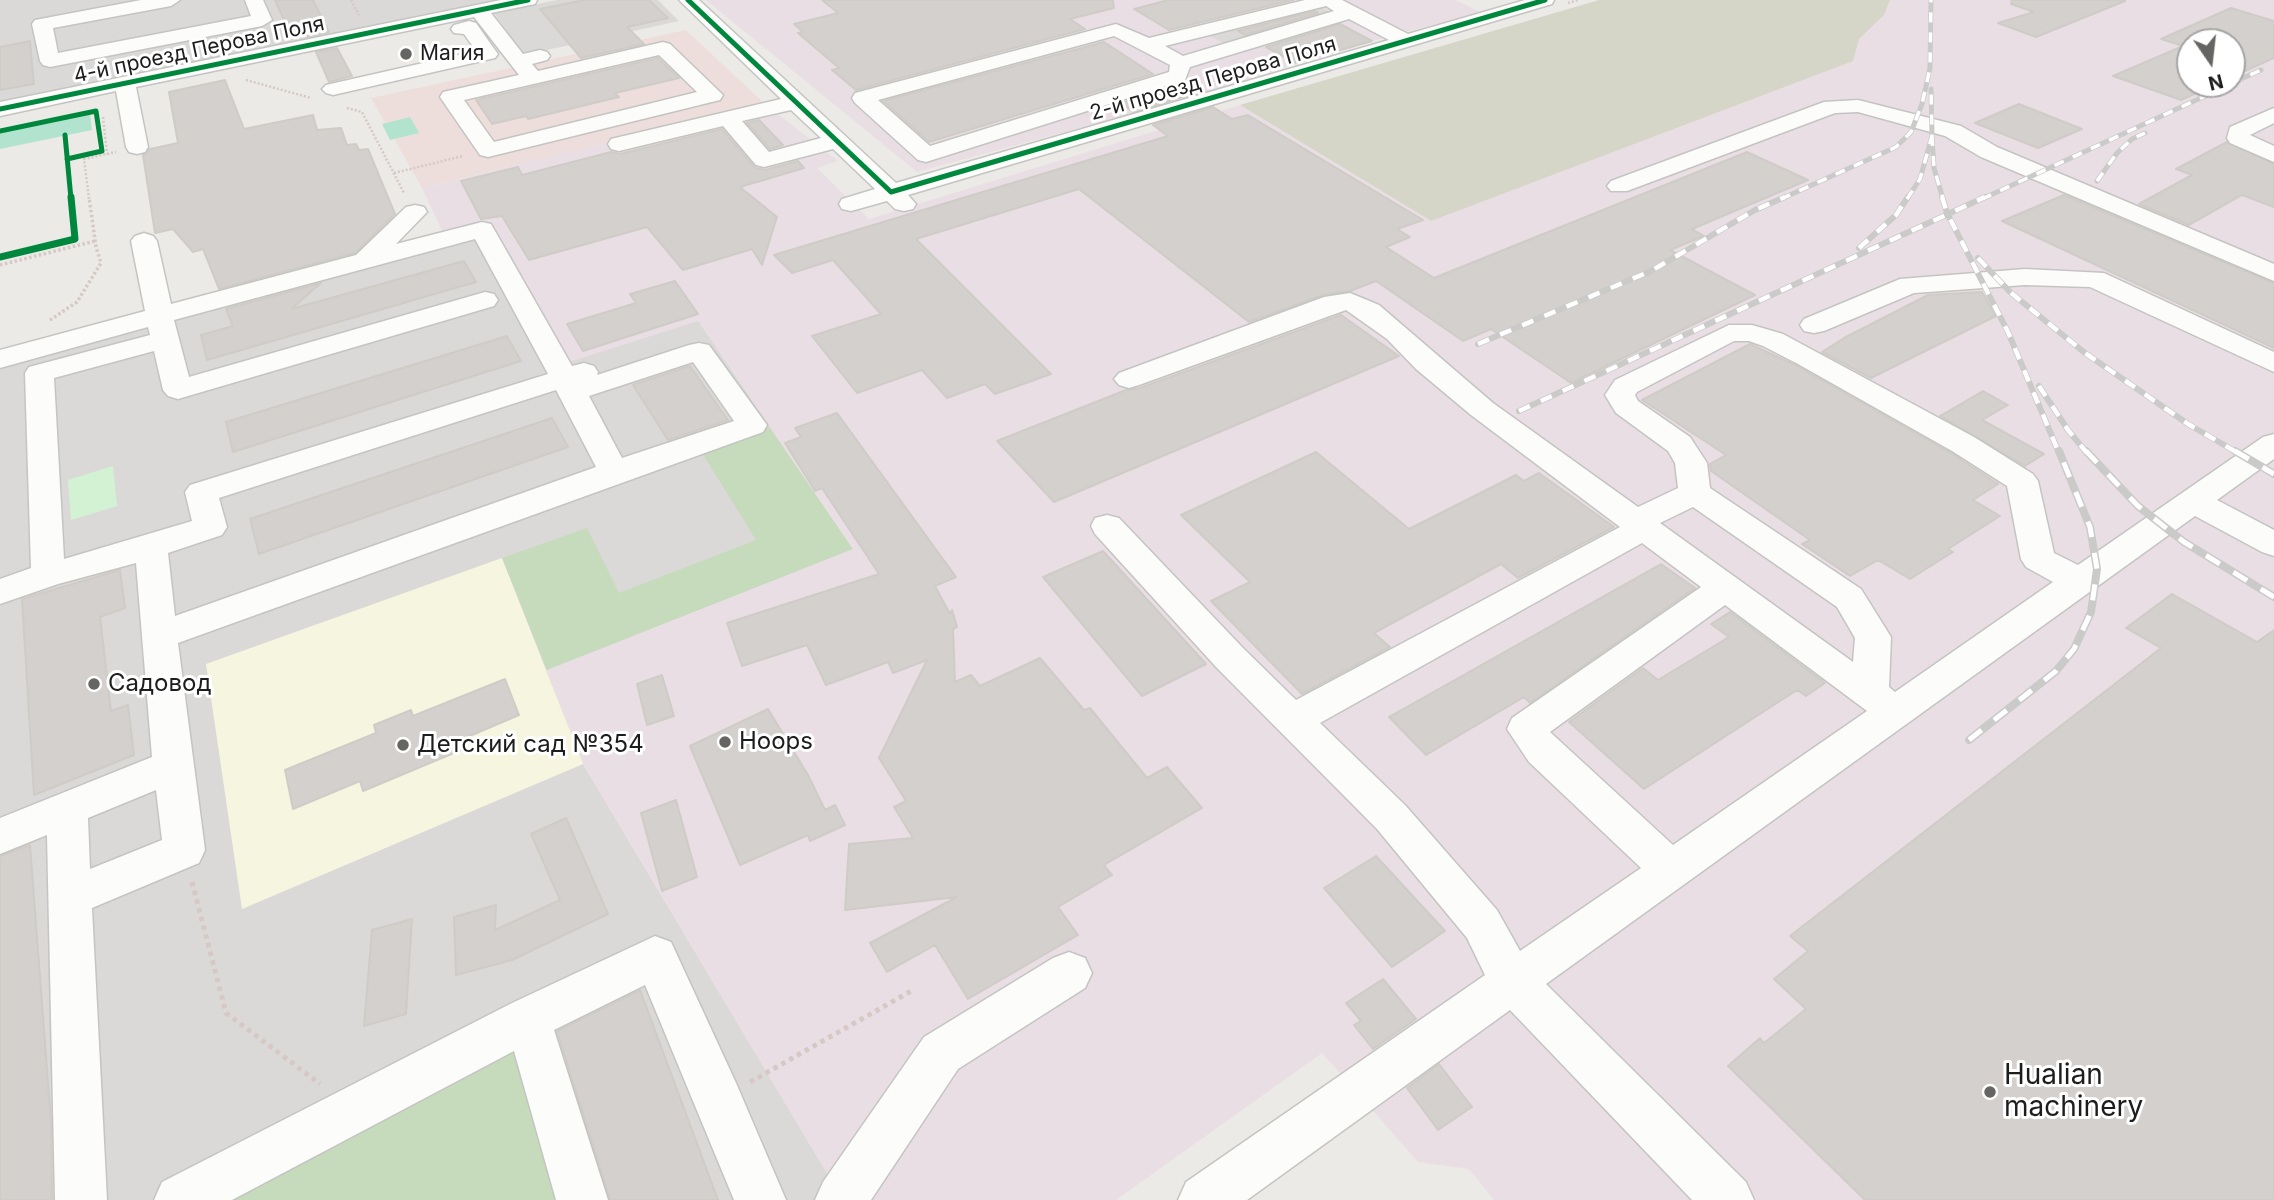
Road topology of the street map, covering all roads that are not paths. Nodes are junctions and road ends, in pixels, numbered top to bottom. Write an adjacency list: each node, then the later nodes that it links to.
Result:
1 (171, 0): 13 (street)
2 (254, 0): 13 (street)
3 (688, 0): 25 (street)
4 (1477, 0): 9 (street)
5 (1545, 0): 9 (street, 2-й проезд Перова Поля)
6 (518, 1): 8 (street, 4-й проезд Перова Поля)
7 (1351, 6): 15 (street); 16 (street); 20 (street)
8 (478, 10): 11 (street, 4-й проезд Перова Поля); 19 (street)
9 (1504, 12): 10 (street); 15 (street, 2-й проезд Перова Поля)
10 (1525, 22)
11 (437, 26): 18 (street); 21 (street, 4-й проезд Перова Поля); 24 (street)
12 (662, 29): 14 (street)
13 (162, 40): 21 (street)
14 (610, 40)
15 (1407, 41): 36 (street, 2-й проезд Перова Поля)
16 (1147, 44): 20 (street); 26 (street)
17 (557, 52): 19 (street)
18 (339, 54)
19 (518, 61): 22 (street)
20 (1181, 63): 26 (street)
21 (169, 74): 23 (street, 4-й проезд Перова Поля)
22 (533, 78): 22 (street)
23 (125, 83): 27 (street, 4-й проезд Перова Поля); 33 (street)
24 (329, 98)
25 (796, 102): 29 (street); 32 (street)
26 (869, 104): 29 (street)
27 (0, 109)
28 (2274, 115): 34 (street)
29 (813, 118): 31 (street)
30 (734, 125): 31 (street)
31 (837, 141): 36 (street)
32 (619, 144)
33 (137, 147)
34 (2274, 155)
35 (1619, 186): 41 (street)
36 (900, 200): 37 (street, 2-й проезд Перова Поля)
37 (851, 204)
38 (415, 212): 40 (street)
39 (144, 241): 44 (street)
40 (365, 260): 44 (street); 49 (street)
41 (2274, 273)
42 (485, 300): 44 (street)
43 (1814, 325): 47 (street)
44 (163, 328): 46 (street); 58 (street)
45 (707, 333): 49 (street)
46 (0, 359)
47 (2274, 363)
48 (1129, 379): 54 (street)
49 (567, 385): 51 (street); 51 (street); 57 (street)
50 (2274, 444): 53 (street)
51 (614, 472): 62 (street)
52 (1695, 493): 54 (street); 59 (street); 63 (street)
53 (2193, 501): 56 (street); 59 (street)
54 (1640, 525): 60 (street); 64 (street)
55 (1107, 526): 64 (street)
56 (2274, 544)
57 (151, 547): 58 (street); 62 (street)
58 (48, 575): 61 (street)
59 (2079, 581): 63 (street)
60 (1725, 588): 63 (street); 68 (street)
61 (0, 592)
62 (159, 636): 65 (street)
63 (1882, 702): 68 (street)
64 (1292, 720): 71 (street)
65 (173, 766): 66 (street); 69 (street)
66 (67, 808): 67 (street); 69 (street)
67 (0, 836)
68 (1671, 869): 71 (street)
69 (71, 897): 73 (street)
70 (1069, 973): 77 (street)
71 (1512, 981): 78 (street); 79 (street)
72 (528, 1019): 74 (street); 75 (street); 76 (street)
73 (81, 1200)
74 (180, 1200)
75 (582, 1200)
76 (760, 1200)
77 (841, 1200)
78 (1204, 1200)
79 (1728, 1200)

